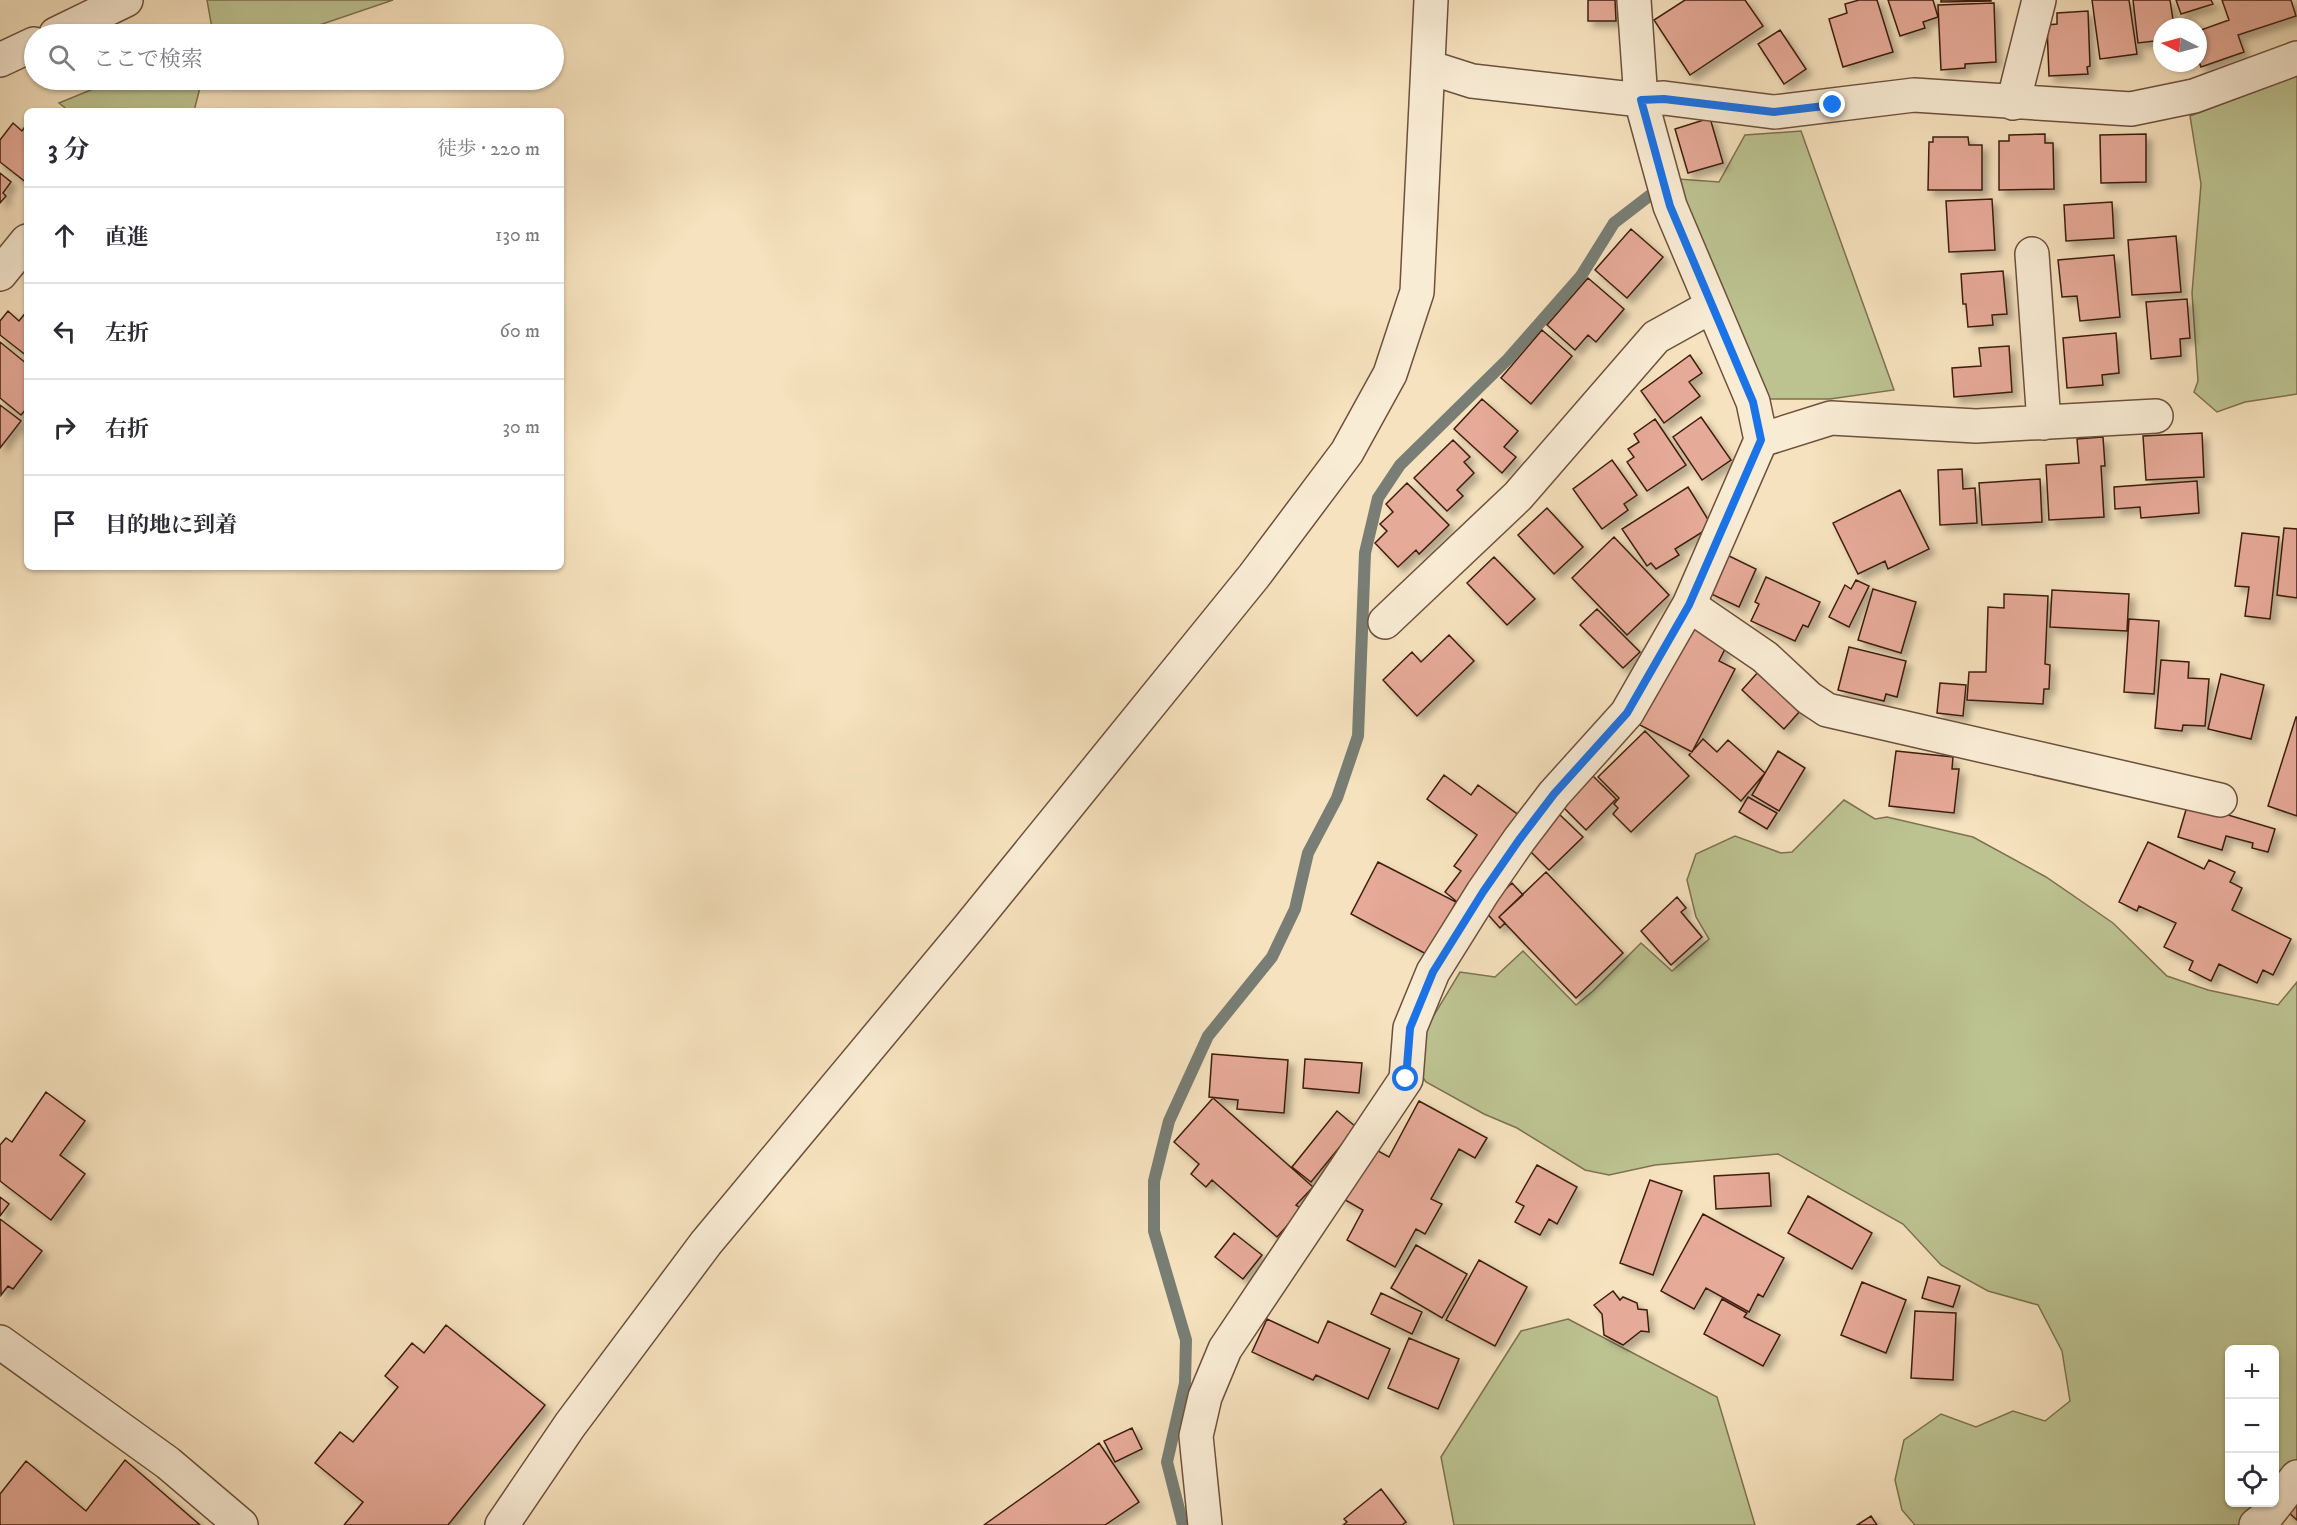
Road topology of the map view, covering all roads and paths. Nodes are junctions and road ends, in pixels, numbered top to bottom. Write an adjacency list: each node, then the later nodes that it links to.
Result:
1 (126, 0): 5 (street)
2 (1431, 0): 9 (street)
3 (1634, 0): 10 (street)
4 (2038, 0): 11 (street)
5 (77, 24)
6 (24, 49): 8 (street)
7 (2297, 58): 11 (street)
8 (0, 60)
9 (1428, 68): 10 (street); 25 (street)
10 (1641, 100): 11 (street); 15 (street)
11 (2013, 103)
12 (24, 245): 14 (street)
13 (2032, 254): 17 (street)
14 (0, 274)
15 (1713, 306): 18 (street); 20 (street)
16 (2156, 416): 17 (street)
17 (2044, 423): 18 (street)
18 (1761, 440): 19 (street)
19 (1689, 605): 21 (street); 26 (street)
20 (1385, 622)
21 (2220, 800)
22 (0, 1342): 24 (street)
23 (2297, 1477): 27 (street)
24 (241, 1525)
25 (502, 1525)
26 (1205, 1525)
27 (2256, 1525)

